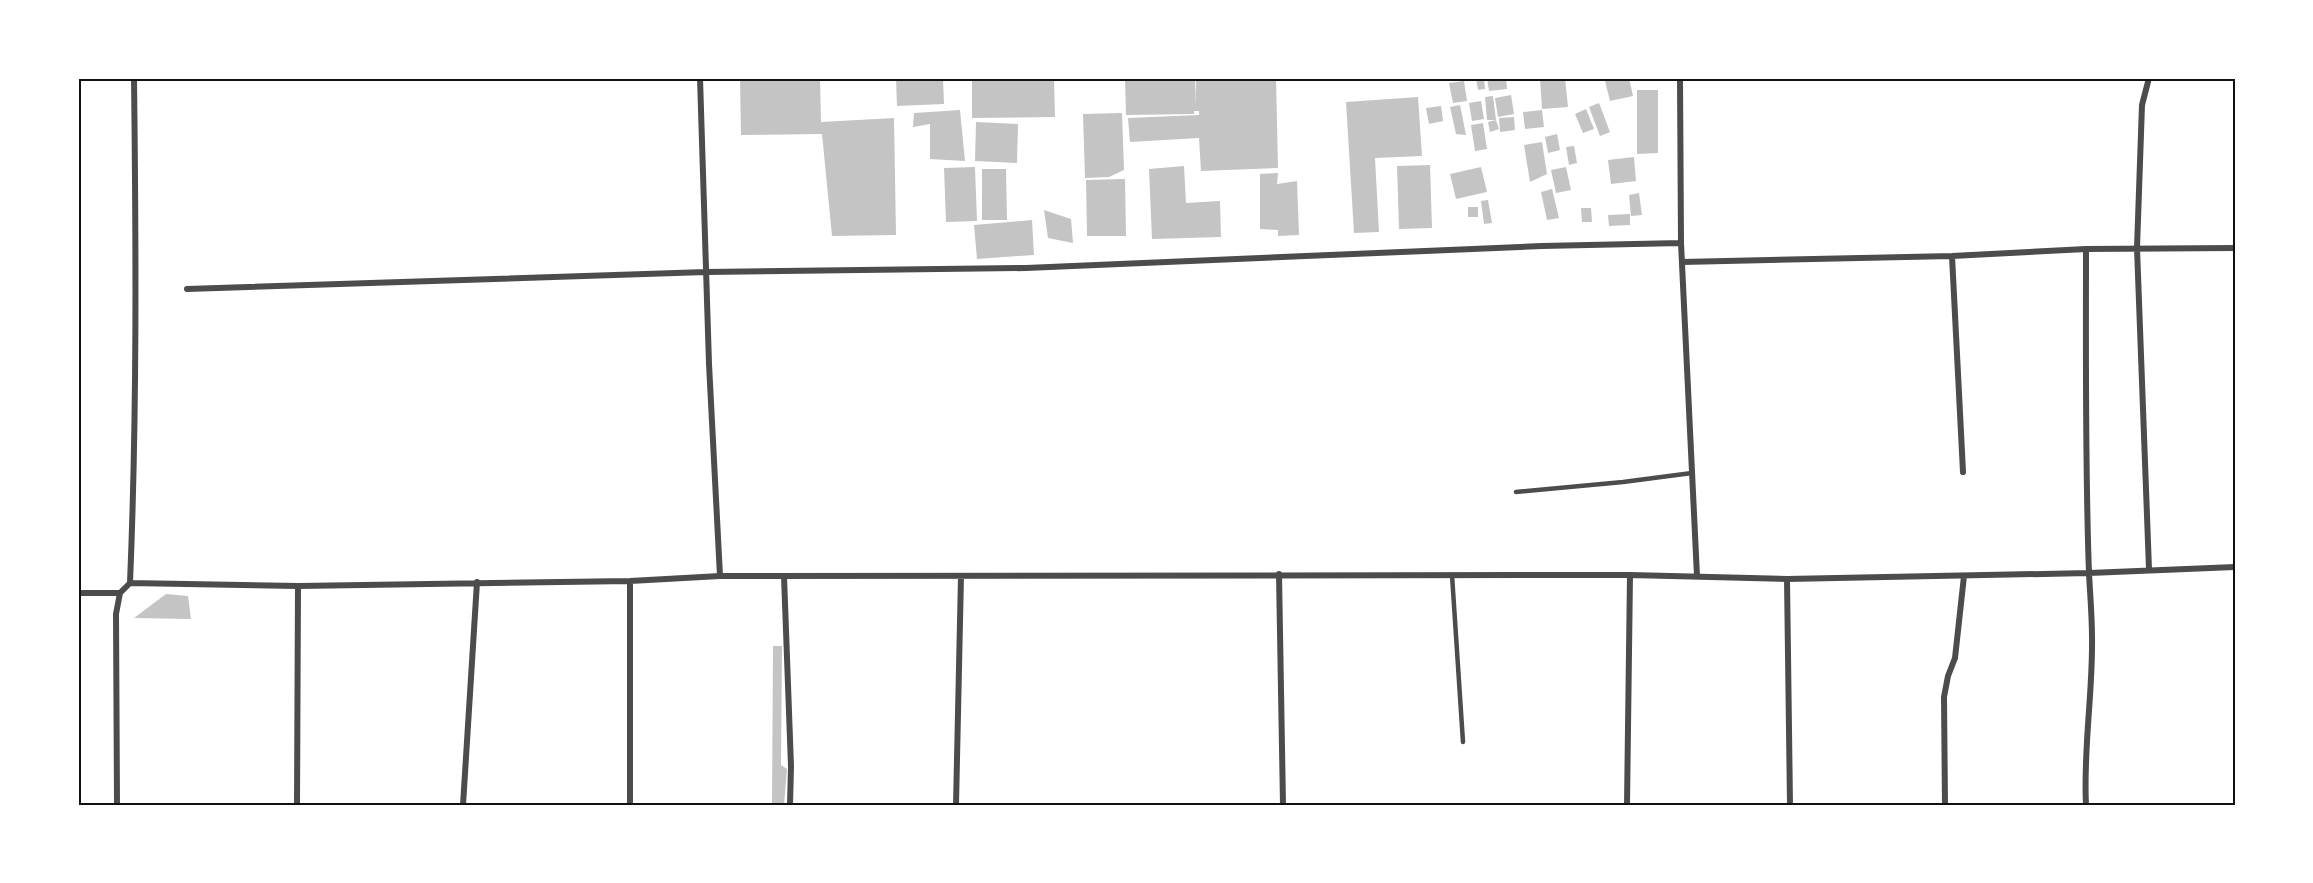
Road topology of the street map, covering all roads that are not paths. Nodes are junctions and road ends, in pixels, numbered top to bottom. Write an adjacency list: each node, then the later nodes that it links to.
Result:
1 (134, 78): 30 (street)
2 (700, 78): 11 (street)
3 (1680, 78): 5 (street)
4 (2149, 78): 6 (street)
5 (1681, 243): 10 (street); 11 (street)
6 (2137, 248): 7 (street); 8 (street); 17 (street)
7 (2235, 248)
8 (2086, 249): 9 (street); 18 (street)
9 (1952, 256): 10 (street); 13 (street)
10 (1683, 262): 14 (street)
11 (706, 272): 12 (street); 22 (street)
12 (187, 290)
13 (1963, 472)
14 (1692, 473): 15 (lane); 25 (street)
15 (1516, 492)
16 (2235, 567): 17 (street)
17 (2149, 569): 18 (street)
18 (2089, 573): 26 (street); 45 (street)
19 (1279, 574): 20 (street); 24 (street); 41 (street)
20 (1452, 575): 21 (street); 34 (lane)
21 (1630, 575): 25 (street); 42 (street)
22 (720, 576): 23 (street); 28 (street)
23 (784, 576): 24 (street); 39 (street)
24 (961, 576): 40 (street)
25 (1697, 576): 27 (street)
26 (1964, 576): 27 (street); 44 (street)
27 (1787, 579): 43 (street)
28 (630, 581): 29 (street); 38 (street)
29 (477, 582): 31 (street); 37 (street)
30 (130, 583): 31 (street); 33 (street)
31 (298, 586): 36 (street)
32 (78, 593): 33 (street)
33 (120, 593): 35 (street)
34 (1463, 742)
35 (117, 805)
36 (297, 805)
37 (463, 805)
38 (630, 805)
39 (790, 805)
40 (956, 805)
41 (1283, 805)
42 (1627, 805)
43 (1790, 805)
44 (1945, 805)
45 (2086, 805)

